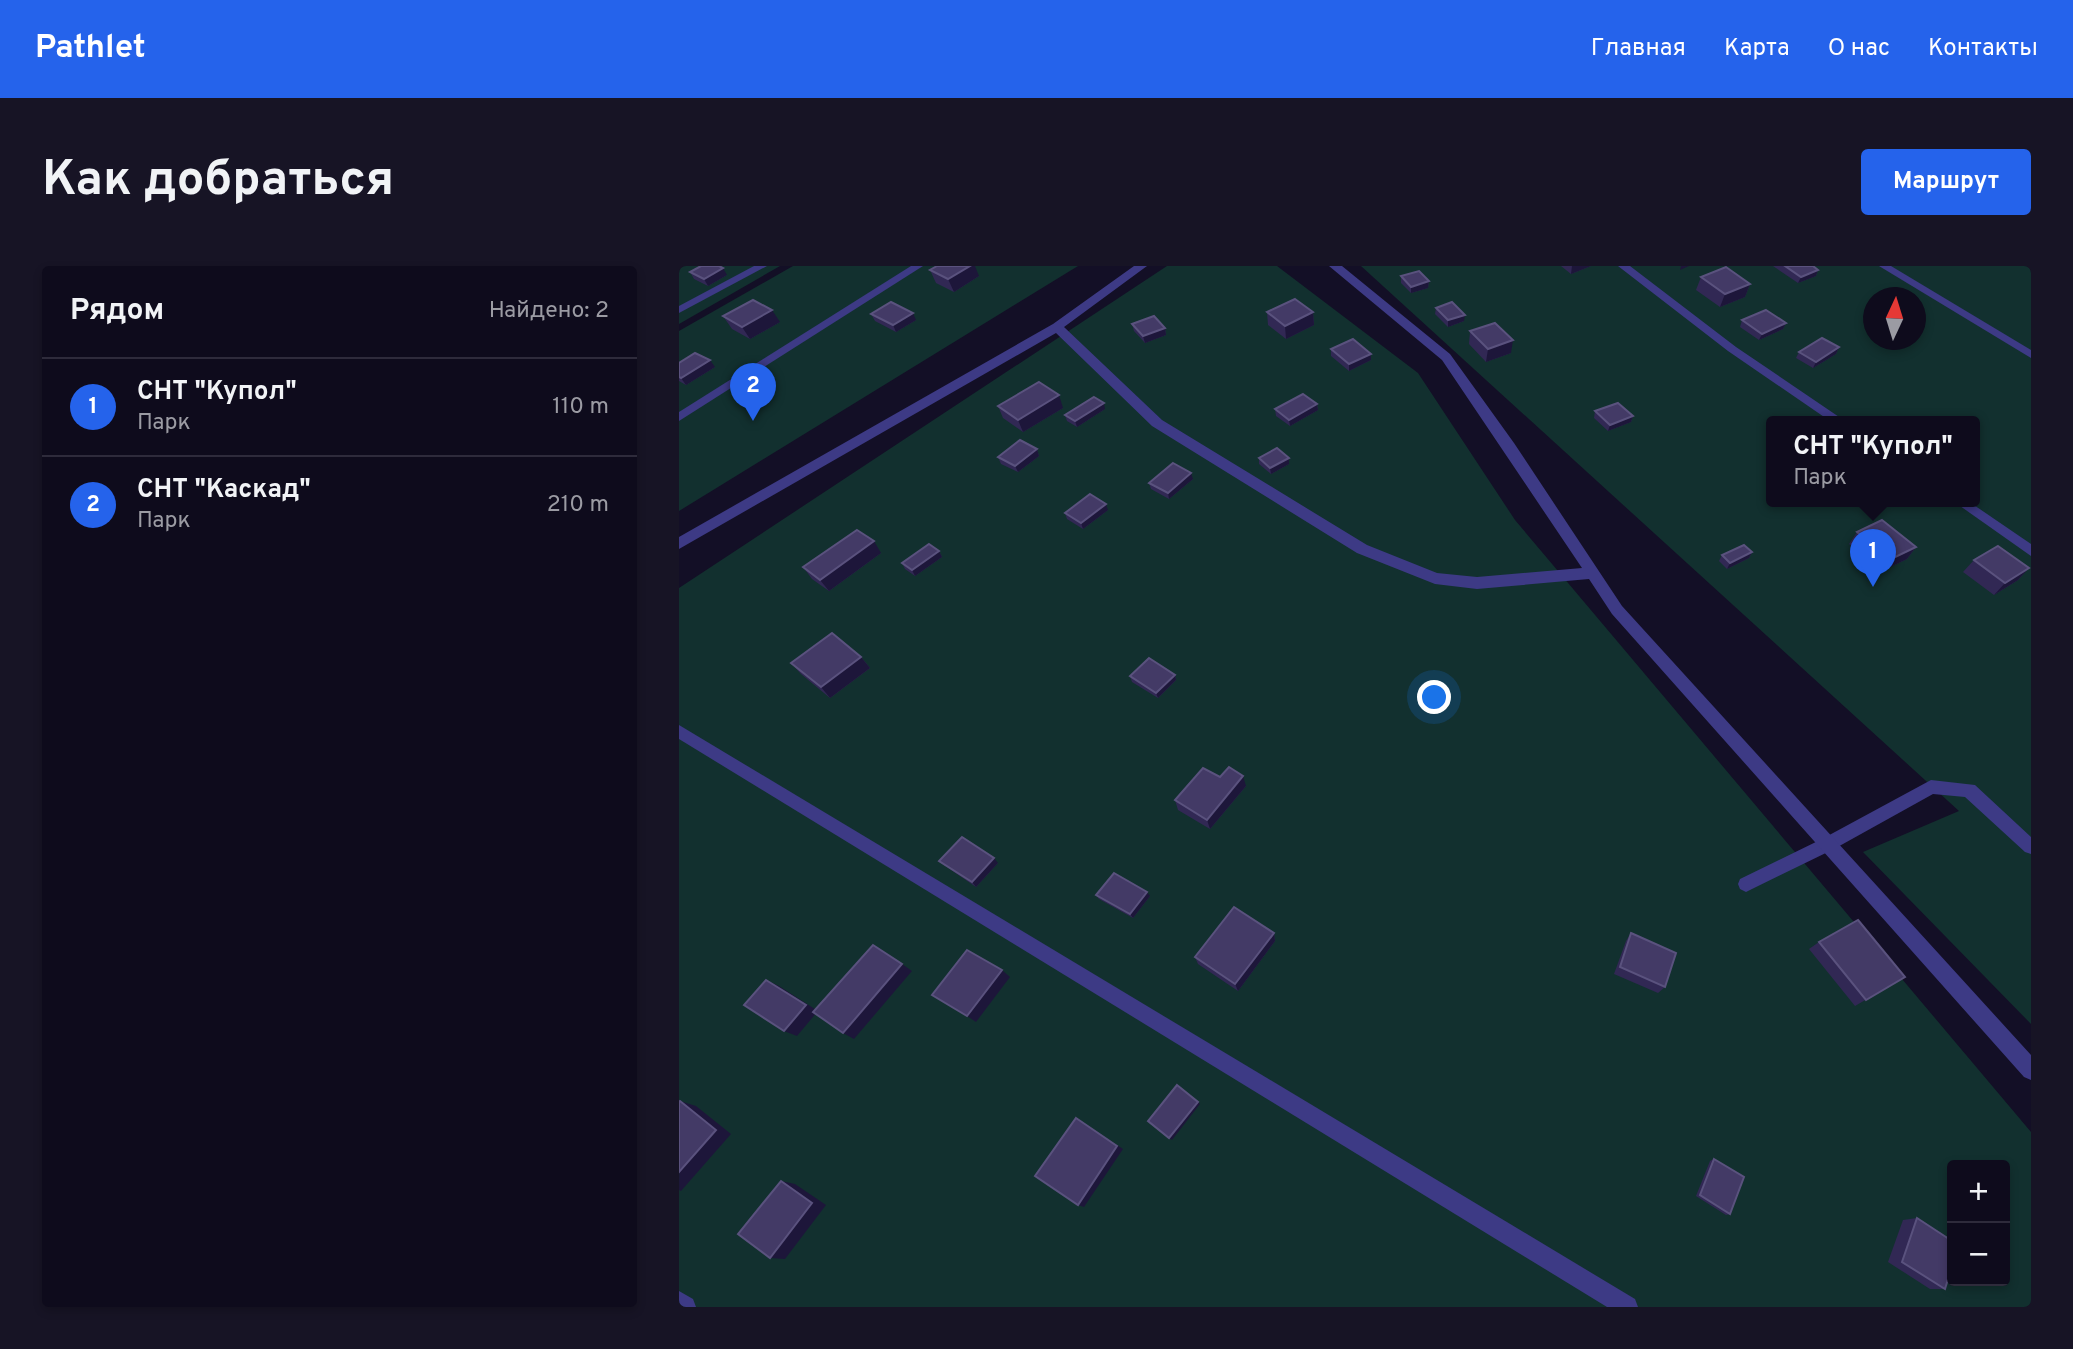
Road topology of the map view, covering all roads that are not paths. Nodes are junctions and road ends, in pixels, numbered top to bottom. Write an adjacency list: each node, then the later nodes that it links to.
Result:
1 (762, 266): 7 (lane)
2 (918, 266): 11 (lane)
3 (1141, 266): 8 (street)
4 (1335, 266): 15 (street)
5 (1623, 266): 10 (lane)
6 (1884, 266): 9 (lane)
7 (679, 310)
8 (1057, 327): 13 (street); 15 (street)
9 (2031, 355)
10 (1832, 416)
11 (679, 417)
12 (1968, 507): 14 (lane)
13 (679, 544)
14 (2031, 551)
15 (1592, 573): 17 (street)
16 (679, 732): 23 (lane)
17 (1828, 845): 18 (lane); 19 (lane); 20 (street)
18 (2031, 846)
19 (1746, 884)
20 (2031, 1069)
21 (679, 1302): 22 (lane)
22 (685, 1307)
23 (1627, 1307)

